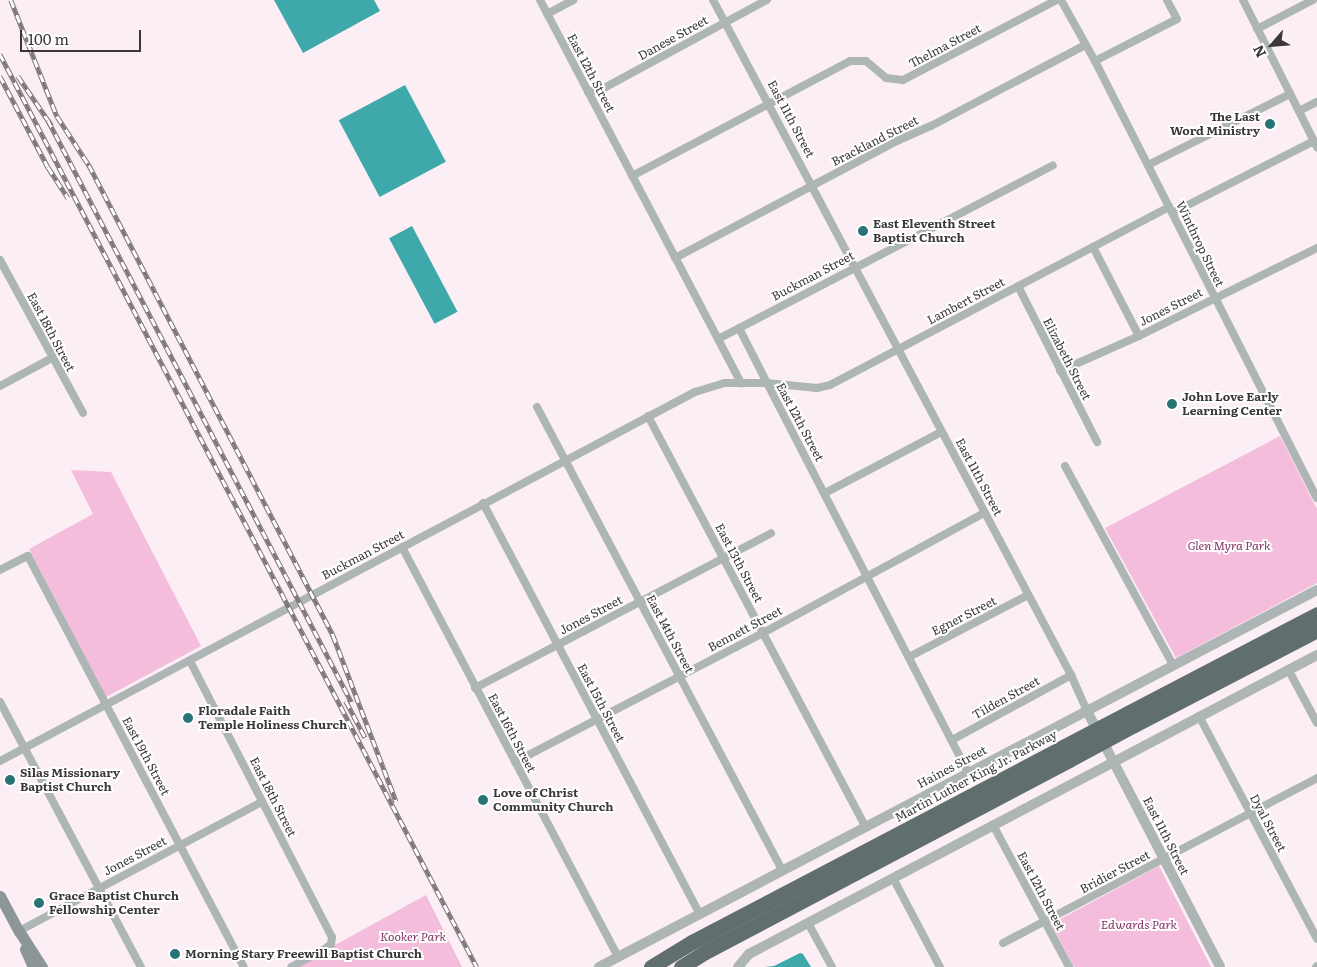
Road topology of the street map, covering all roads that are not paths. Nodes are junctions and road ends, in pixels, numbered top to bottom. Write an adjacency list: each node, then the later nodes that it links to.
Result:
1 (540, 0): 10 (street, East 12th Street)
2 (572, 0): 10 (street)
3 (713, 0): 11 (street, East 11th Street)
4 (767, 0): 11 (street, Danese Street)
5 (1057, 0): 18 (street, Thelma Street)
6 (1061, 0): 13 (street, Winthrop Street)
7 (1167, 0): 14 (street)
8 (1243, 0): 12 (street)
9 (1313, 0): 12 (street)
10 (547, 14): 15 (street, East 12th Street)
11 (725, 22): 15 (street, Danese Street); 18 (street, East 11th Street)
12 (1257, 28): 16 (street)
13 (1085, 45): 14 (street, Winthrop Street); 24 (street, Brackland Street)
14 (1095, 61): 22 (street, Winthrop Street)
15 (588, 92): 23 (street, East 12th Street)
16 (1290, 94): 19 (street); 22 (street)
17 (1317, 102): 19 (street)
18 (768, 104): 23 (street, Thelma Street); 24 (street, East 11th Street)
19 (1299, 111): 20 (street)
20 (1315, 144): 25 (street, Lambert Street)
21 (1053, 165): 30 (street, Buckman Street)
22 (1148, 165): 25 (street, Winthrop Street)
23 (632, 176): 28 (street, East 12th Street)
24 (812, 185): 28 (street, Brackland Street); 30 (street, East 11th Street)
25 (1171, 210): 26 (street, Lambert Street); 32 (street, Winthrop Street)
26 (1093, 247): 31 (street, Lambert Street); 34 (street)
27 (1317, 248): 32 (street, Jones Street)
28 (675, 258): 35 (street, East 12th Street)
29 (0, 260): 37 (street, East 18th Street)
30 (855, 267): 33 (street, Buckman Street); 36 (street, East 11th Street)
31 (1018, 286): 36 (street, Lambert Street); 38 (street, Elizabeth Street)
32 (1214, 298): 34 (street, Jones Street); 50 (street, Winthrop Street)
33 (739, 328): 35 (street, Buckman Street); 40 (street)
34 (1139, 336): 38 (street, Jones Street)
35 (718, 340): 39 (street, East 12th Street)
36 (898, 349): 40 (street, Lambert Street); 45 (street, East 11th Street)
37 (52, 358): 41 (street); 43 (street, East 18th Street)
38 (1060, 371): 46 (street, Elizabeth Street)
39 (741, 383): 40 (street, East 12th Street); 44 (street, Buckman Street)
40 (767, 383): 49 (street, East 12th Street)
41 (0, 386)
42 (537, 407): 47 (street, East 14th Street)
43 (83, 414)
44 (648, 416): 47 (street, Buckman Street); 55 (street, East 13th Street)
45 (941, 432): 49 (street); 52 (street, East 11th Street)
46 (1096, 442)
47 (564, 460): 51 (street, Buckman Street); 60 (street, East 14th Street)
48 (1065, 466): 68 (street)
49 (825, 493): 57 (street, East 12th Street)
50 (1317, 498)
51 (483, 503): 54 (street, Buckman Street); 64 (street, East 15th Street)
52 (984, 513): 57 (street, Bennett Street); 59 (street, East 11th Street)
53 (771, 532): 55 (street, Jones Street)
54 (402, 547): 67 (street, Buckman Street); 72 (street, East 16th Street)
55 (723, 557): 60 (street, Jones Street); 63 (street, East 13th Street)
56 (0, 570): 74 (street, East 19th Street)
57 (868, 575): 63 (street, Bennett Street); 66 (street, East 12th Street)
58 (1317, 590): 68 (street, Haines Street)
59 (1028, 595): 66 (street, Egner Street); 70 (street, East 11th Street)
60 (640, 602): 64 (street, Jones Street); 71 (street, East 14th Street)
61 (1317, 614): 78 (highway, Martin Luther King Jr. Parkway)
62 (1317, 630): 78 (highway, Martin Luther King Jr. Parkway)
63 (763, 632): 71 (street, Bennett Street); 91 (street, East 13th Street)
64 (558, 645): 72 (street, Jones Street); 77 (street, East 15th Street)
65 (1317, 654): 69 (street)
66 (909, 657): 80 (street, East 12th Street)
67 (190, 661): 74 (street, Buckman Street); 88 (street, East 18th Street)
68 (1172, 665): 75 (street, Haines Street)
69 (1288, 669): 76 (street); 79 (street)
70 (1071, 675): 75 (street, East 11th Street); 80 (street, Tilden Street)
71 (679, 677): 77 (street, Bennett Street); 94 (street, East 14th Street)
72 (475, 688): 84 (street, East 16th Street)
73 (0, 702): 81 (street)
74 (107, 704): 81 (street, Buckman Street); 92 (street, East 19th Street)
75 (1086, 710): 85 (street, East 11th Street); 86 (street, Haines Street)
76 (1199, 716): 85 (street); 89 (street, Dyal Street)
77 (596, 719): 84 (street, Bennett Street); 98 (street, East 15th Street)
78 (1131, 719): 82 (highway, Martin Luther King Jr. Parkway, bridge)
79 (1317, 723)
80 (952, 740): 86 (street, East 12th Street)
81 (24, 748): 83 (street, Buckman Street); 96 (street)
82 (1066, 754): 111 (highway, Martin Luther King Jr. Parkway); 112 (highway, Martin Luther King Jr. Parkway)
83 (0, 761)
84 (515, 762): 104 (street, East 16th Street)
85 (1113, 762): 90 (street); 93 (street, East 11th Street)
86 (968, 773): 91 (street, Haines Street)
87 (1317, 778): 89 (street, Bridier Street)
88 (262, 802): 92 (street, Jones Street); 109 (street, East 18th Street)
89 (1250, 813): 93 (street, Bridier Street); 102 (street, Dyal Street)
90 (993, 825): 95 (street); 99 (street, East 12th Street)
91 (866, 827): 94 (street, Haines Street)
92 (180, 845): 96 (street, Jones Street); 108 (street, East 19th Street)
93 (1164, 859): 99 (street, Bridier Street); 117 (street, East 11th Street)
94 (782, 870): 98 (street, Haines Street)
95 (893, 878): 100 (street); 115 (street)
96 (98, 888): 101 (street, Jones Street); 107 (street)
97 (0, 896): 101 (main road)
98 (700, 914): 104 (street, Haines Street)
99 (1045, 921): 103 (street, Bridier Street); 116 (street, East 12th Street)
100 (808, 923): 113 (street); 114 (street)
101 (19, 931): 105 (main road); 106 (main road)
102 (1317, 939)
103 (1003, 943)
104 (618, 957): 110 (street, Haines Street)
105 (33, 967)
106 (42, 967)
107 (141, 967)
108 (244, 967)
109 (292, 967)
110 (599, 967)
111 (651, 967)
112 (681, 967)
113 (738, 967)
114 (832, 967)
115 (940, 967)
116 (1069, 967)
117 (1220, 967)

